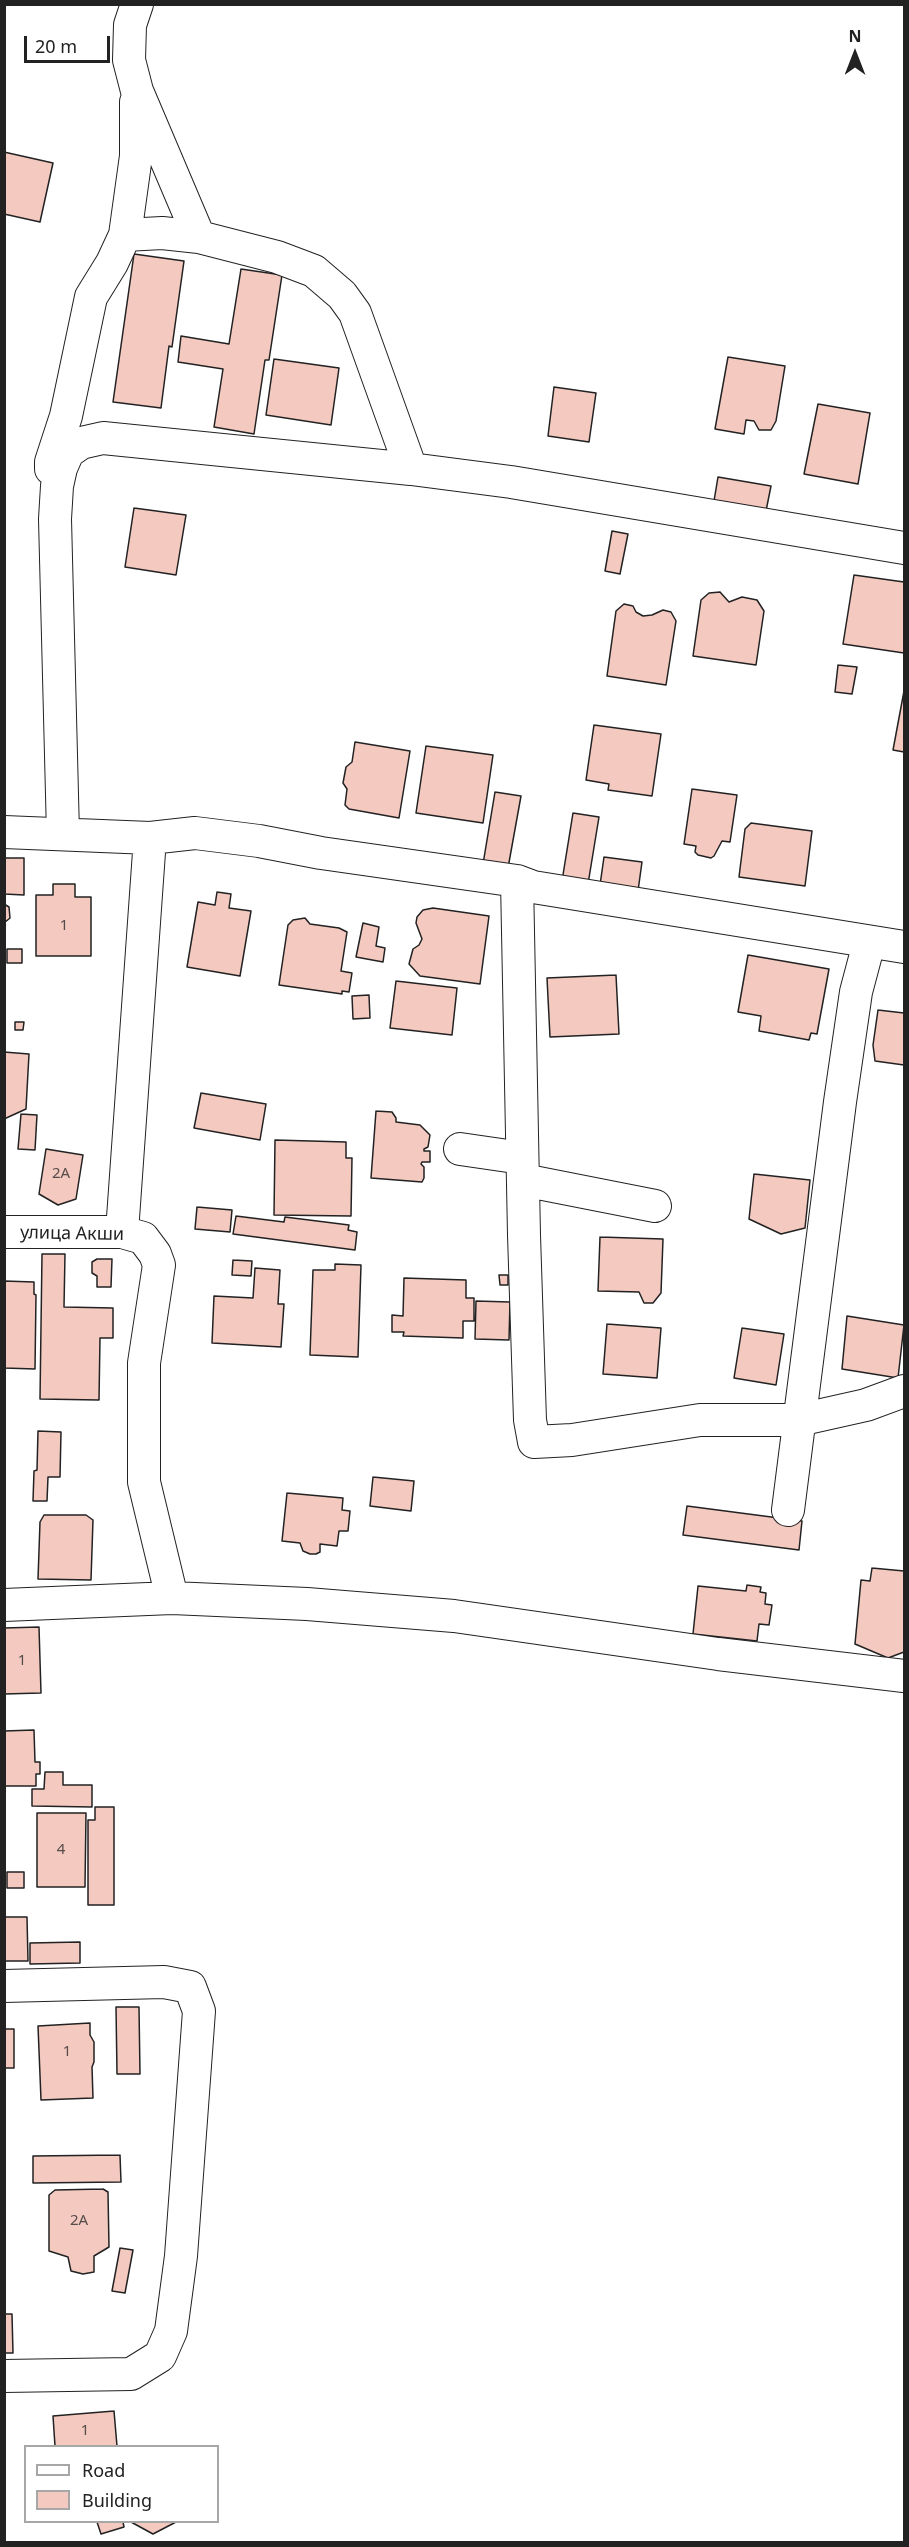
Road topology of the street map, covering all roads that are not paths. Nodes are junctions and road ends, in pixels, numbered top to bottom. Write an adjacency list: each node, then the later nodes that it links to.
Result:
1 (137, 4): 2 (street)
2 (137, 91): 3 (street); 4 (street)
3 (125, 236): 4 (street); 5 (street)
4 (199, 237): 7 (street)
5 (63, 429): 6 (street); 8 (street)
6 (103, 438): 7 (street); 8 (street)
7 (411, 469): 9 (street)
8 (57, 486): 11 (street)
9 (904, 548)
10 (4, 832): 11 (street)
11 (63, 834): 12 (street)
12 (150, 838): 13 (street); 20 (street)
13 (517, 881): 14 (street); 17 (street)
14 (869, 943): 15 (street); 22 (street)
15 (904, 947)
16 (460, 1149): 17 (street)
17 (522, 1169): 18 (street); 22 (street)
18 (655, 1206)
19 (4, 1232): 20 (street, улица Акши)
20 (122, 1232): 24 (street, улица Акши)
21 (904, 1391): 22 (street)
22 (799, 1420): 23 (street)
23 (788, 1510)
24 (172, 1598): 25 (street); 26 (street)
25 (4, 1605)
26 (904, 1676)
27 (4, 1986): 28 (street)
28 (4, 2376)

